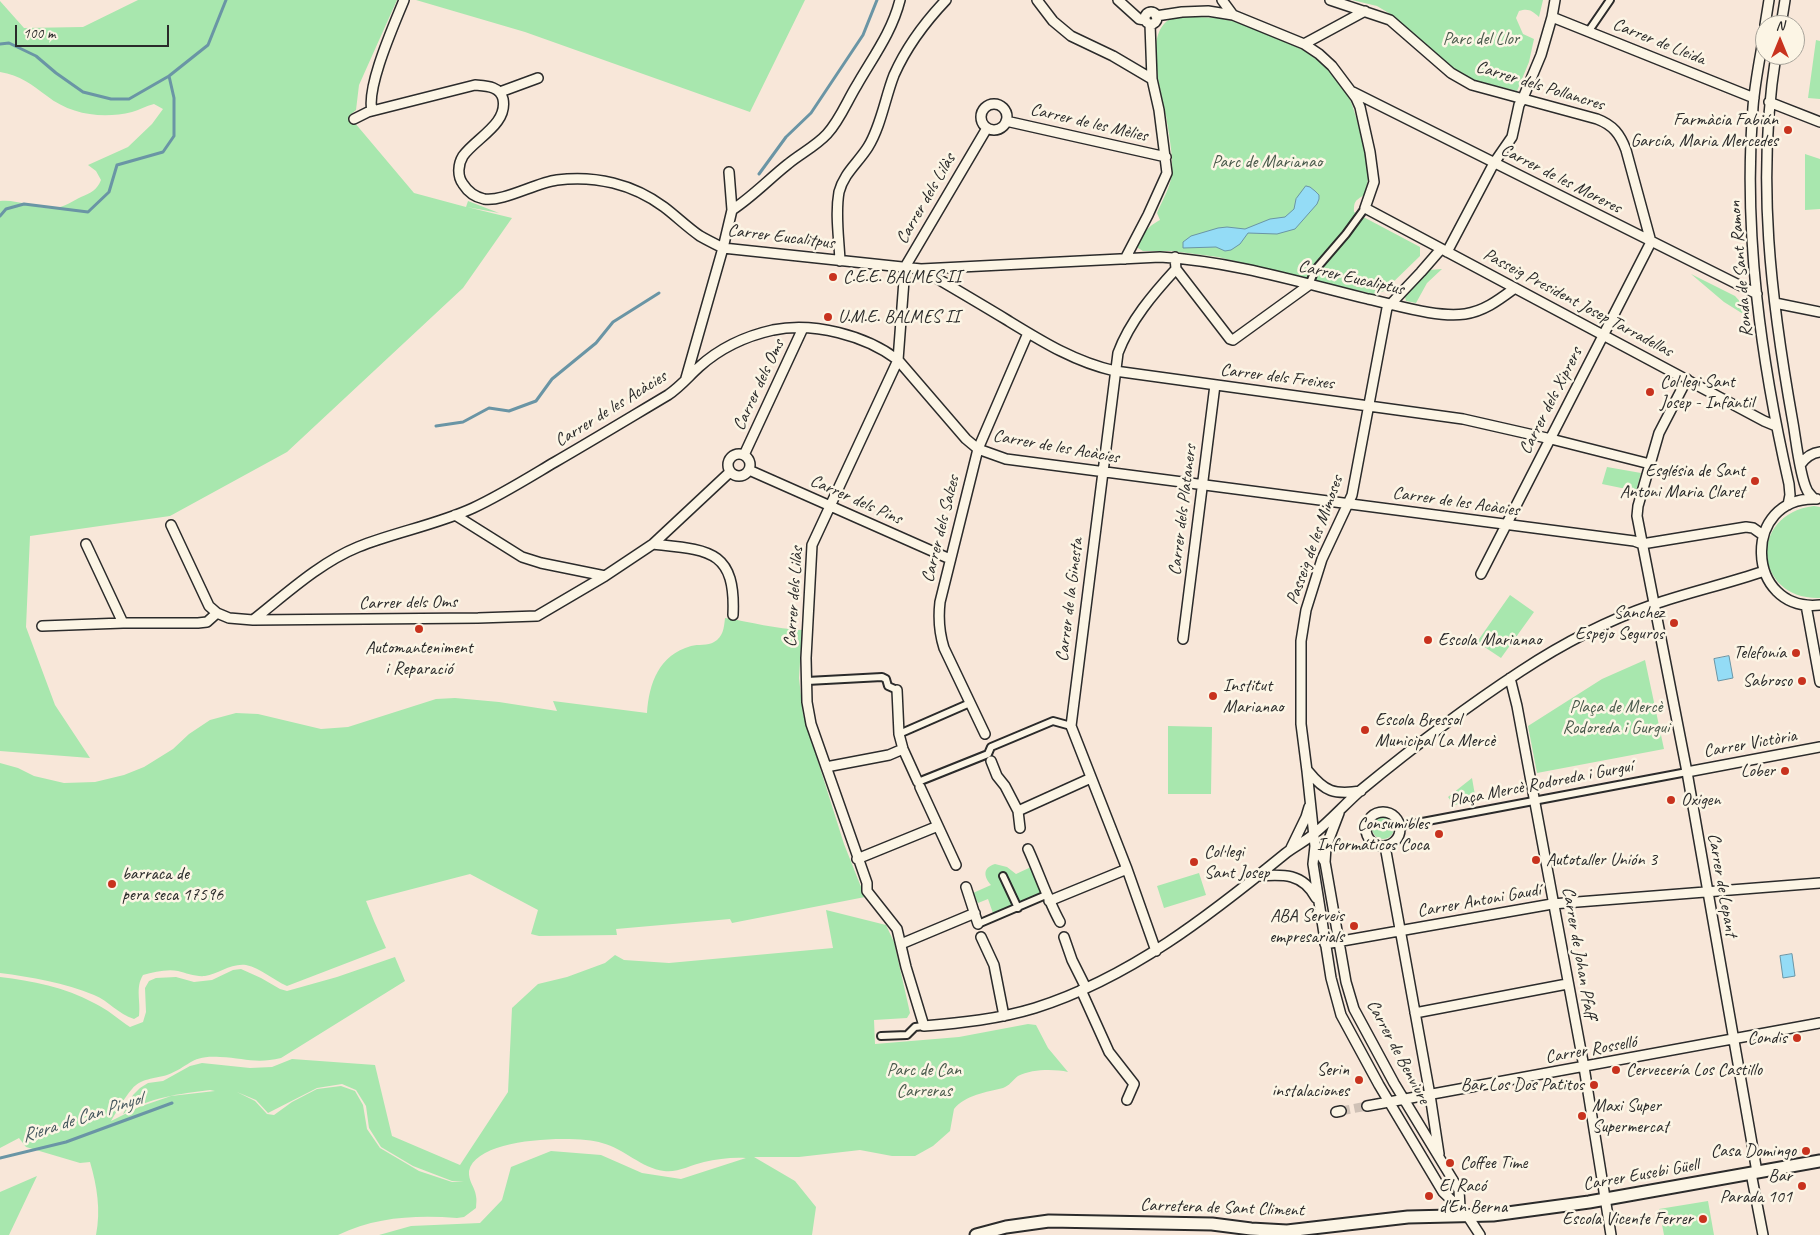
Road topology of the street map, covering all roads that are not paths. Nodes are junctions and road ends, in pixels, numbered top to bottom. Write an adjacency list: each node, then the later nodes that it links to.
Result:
1 (404, 0): 29 (street)
2 (900, 0): 38 (street)
3 (946, 0): 44 (street)
4 (1037, 0): 23 (street)
5 (1118, 0): 17 (street)
6 (1222, 0): 13 (street)
7 (1330, 0): 12 (street, Carrer dels Pollancres)
8 (1555, 0): 16 (street, Passeig de les Mimoses)
9 (1610, 0): 18 (street)
10 (1769, 0): 14 (street, Ronda de Sant Ramon)
11 (1785, 0): 15 (street)
12 (1365, 11): 19 (street); 26 (street, Carrer dels Pollancres)
13 (1233, 15): 17 (street); 19 (street)
14 (1767, 15)
15 (1783, 15)
16 (1552, 17): 18 (street, Carrer de Lleida); 26 (street, Passeig de les Mimoses)
17 (1148, 22): 23 (street)
18 (1588, 32): 27 (street, Carrer de Lleida)
19 (1304, 44): 24 (street)
20 (1759, 65): 27 (street, Ronda de Sant Ramon)
21 (1775, 65): 28 (street, Ronda de Sant Ramon)
22 (538, 78): 25 (street)
23 (1152, 79): 34 (street)
24 (1351, 91): 35 (street, Carrer de les Moreres); 37 (street)
25 (500, 92): 29 (street); 40 (street, Carrer Eucalitpus)
26 (1523, 98): 35 (street, Passeig de les Mimoses); 39 (street, Carrer dels Pollancres)
27 (1754, 98): 50 (street, Ronda de Sant Ramon)
28 (1769, 102): 32 (street); 51 (street, Ronda de Sant Ramon)
29 (372, 111): 30 (street)
30 (354, 119)
31 (1006, 121): 33 (street); 33 (street); 34 (street, Carrer de les Mèlies)
32 (1820, 122)
33 (987, 128): 45 (street, Carrer dels Lilàs)
34 (1166, 157): 43 (street)
35 (1494, 164): 39 (street, Carrer de les Moreres); 41 (street, Passeig de les Mimoses)
36 (729, 172): 38 (street)
37 (1365, 208): 41 (street, Passeig President Josep Tarradellas); 48 (street)
38 (732, 210): 40 (street)
39 (1651, 242): 50 (street, Carrer de les Moreres); 56 (street, Carrer dels Xiprers)
40 (723, 248): 44 (street, Carrer Eucalitpus); 60 (street)
41 (1444, 250): 49 (street, Passeig President Josep Tarradellas); 52 (street, Passeig de les Mimoses)
42 (1175, 258): 43 (street, Carrer Eucalitpus); 47 (street); 48 (street, Carrer Eucaliptus)
43 (1125, 259): 46 (street, Carrer Eucalitpus)
44 (840, 260): 45 (street, Carrer Eucalitpus)
45 (905, 267): 46 (street, Carrer Eucalitpus); 57 (street, Carrer dels Lilàs)
46 (921, 269): 55 (street, Carrer dels Freixes)
47 (1176, 269): 48 (street); 58 (street, Carrer de la Ginesta)
48 (1309, 285): 52 (street, Carrer Eucaliptus)
49 (1515, 288): 52 (street, Carrer Eucaliptus); 56 (street, Passeig President Josep Tarradellas)
50 (1757, 294): 63 (street, Ronda de Sant Ramon)
51 (1775, 303): 53 (street); 69 (street, Ronda de Sant Ramon)
52 (1391, 304): 62 (street, Passeig de les Mimoses)
53 (1820, 312)
54 (804, 328): 57 (street, Carrer de les Acàcies); 60 (street, Carrer de les Acàcies); 67 (street, Carrer dels Oms)
55 (1028, 333): 58 (street, Carrer dels Freixes); 65 (street, Carrer dels Salzes)
56 (1603, 334): 59 (street, Passeig President Josep Tarradellas); 64 (street, Carrer dels Xiprers)
57 (898, 360): 65 (street, Carrer de les Acàcies); 76 (street, Carrer dels Lilàs)
58 (1115, 371): 61 (street, Carrer dels Freixes); 72 (street, Carrer de la Ginesta)
59 (1687, 379): 63 (street, Passeig President Josep Tarradellas); 68 (street, Carrer de Lepant)
60 (685, 380): 78 (street, Carrer de les Acàcies)
61 (1215, 385): 62 (street, Carrer dels Freixes); 73 (street, Carrer dels Plataners)
62 (1368, 405): 64 (street, Carrer dels Freixes); 75 (street, Passeig de les Mimoses)
63 (1776, 426): 77 (street, Ronda de Sant Ramon)
64 (1551, 438): 68 (street, Carrer dels Freixes); 80 (street, Carrer dels Xiprers)
65 (978, 449): 72 (street, Carrer de les Acàcies); 85 (street, Carrer dels Salzes)
66 (1820, 452): 69 (street)
67 (744, 455): 70 (street); 71 (street)
68 (1650, 464): 84 (street, Carrer de Lepant)
69 (1801, 464): 74 (street, Ronda de Sant Ramon)
70 (749, 470): 71 (street); 76 (street, Carrer dels Pins)
71 (730, 472): 83 (street, Carrer dels Oms)
72 (1103, 472): 73 (street, Carrer de les Acàcies); 103 (street, Carrer de la Ginesta)
73 (1202, 485): 75 (street, Carrer de les Acàcies); 97 (street, Carrer dels Plataners)
74 (1817, 499): 77 (street)
75 (1348, 504): 80 (street, Carrer de les Acàcies); 110 (street, Passeig de les Mimoses)
76 (829, 505): 85 (street, Carrer dels Pins); 99 (street, Carrer dels Lilàs)
77 (1788, 505): 81 (street)
78 (455, 515): 88 (street); 94 (street, Carrer de les Acàcies)
79 (171, 525): 92 (street)
80 (1506, 525): 84 (street, Carrer de les Acàcies); 87 (street, Carrer dels Xiprers)
81 (1763, 535): 84 (street, Carrer de les Acàcies); 86 (street)
82 (86, 544): 95 (street)
83 (653, 544): 88 (street, Carrer dels Oms); 93 (street)
84 (1642, 544): 89 (street, Carrer de Lepant)
85 (950, 559): 102 (street, Carrer dels Salzes)
86 (1764, 571): 89 (street); 90 (street)
87 (1481, 574)
88 (605, 576): 94 (street, Carrer dels Oms)
89 (1654, 604): 98 (street); 111 (street, Carrer de Lepant)
90 (1806, 604): 91 (street); 100 (street)
91 (1820, 604)
92 (217, 613): 94 (street, Carrer dels Oms); 95 (street)
93 (733, 615)
94 (253, 620)
95 (123, 623): 96 (street)
96 (42, 626)
97 (1183, 639)
98 (1510, 678): 114 (street); 115 (street, Carrer de Johan Pfaff)
99 (807, 681): 101 (street); 109 (street, Carrer dels Lilàs)
100 (1820, 682)
101 (897, 690): 104 (street)
102 (970, 703): 104 (street); 105 (street, Carrer dels Salzes)
103 (1071, 726): 112 (street, Carrer de la Ginesta); 113 (street)
104 (899, 734): 107 (street)
105 (985, 734)
106 (1820, 747): 111 (street, Carrer Victòria)
107 (903, 749): 109 (street); 113 (street)
108 (991, 761): 118 (street)
109 (826, 767): 127 (street, Carrer dels Lilàs)
110 (1307, 771): 114 (street); 116 (street, Passeig de les Mimoses)
111 (1686, 772): 115 (street, Plaça Mercè Rodoreda i Gurguí); 135 (street, Carrer de Lepant)
112 (1091, 778): 118 (street); 130 (street, Carrer de la Ginesta)
113 (919, 784): 119 (street)
114 (1361, 790): 117 (street)
115 (1534, 800): 120 (street, Plaça Mercè Rodoreda i Gurguí); 138 (street, Carrer de Johan Pfaff)
116 (1310, 802): 122 (street, Passeig de les Mimoses); 126 (street)
117 (1341, 808): 122 (street); 128 (street)
118 (1018, 811): 121 (street)
119 (938, 826): 127 (street); 129 (street)
120 (1401, 826): 124 (street); 124 (street)
121 (1020, 828)
122 (1313, 835): 123 (street, Carrer de Benviure); 126 (street)
123 (1315, 846): 128 (street, Carrer de Benviure); 137 (street, Carrer de Benviure)
124 (1385, 846): 143 (street)
125 (1028, 849): 136 (street)
126 (1290, 850): 132 (street)
127 (857, 859): 147 (street, Carrer dels Lilàs)
128 (1325, 862): 146 (street, Carrer de Benviure)
129 (956, 865)
130 (1128, 869): 136 (street); 149 (street, Carrer de la Ginesta)
131 (1003, 876): 139 (street)
132 (1258, 876): 137 (street, Carrer de Benviure); 149 (street)
133 (1820, 883): 135 (street, Carrer Antoni Gaudí)
134 (966, 887): 140 (street)
135 (1707, 893): 138 (street, Carrer Antoni Gaudí); 157 (street, Carrer de Lepant)
136 (1047, 898): 139 (street); 141 (street)
137 (1319, 904): 148 (street, Carrer de Benviure)
138 (1552, 904): 143 (street, Carrer Antoni Gaudí); 150 (street, Carrer de Johan Pfaff)
139 (1018, 908): 142 (street)
140 (975, 913): 142 (street); 147 (street)
141 (1060, 922)
142 (978, 924)
143 (1401, 932): 146 (street, Carrer Antoni Gaudí); 152 (street)
144 (981, 937): 153 (street)
145 (1064, 938): 151 (street)
146 (1338, 941): 148 (street, Carrer Antoni Gaudí); 160 (street, Carrer de Benviure)
147 (901, 944): 155 (street, Carrer dels Lilàs)
148 (1325, 944): 162 (street, Carrer de Benviure)
149 (1156, 951): 151 (street)
150 (1567, 984): 152 (street); 158 (street, Carrer de Johan Pfaff)
151 (1083, 989): 153 (street); 161 (street)
152 (1415, 1013): 159 (street)
153 (1004, 1016): 155 (street)
154 (1820, 1023): 157 (street, Carrer Rosselló)
155 (924, 1026): 156 (street)
156 (882, 1036)
157 (1733, 1040): 158 (street, Carrer Rosselló); 166 (street, Carrer de Lepant)
158 (1584, 1068): 159 (street, Carrer Rosselló); 167 (street, Carrer de Johan Pfaff)
159 (1430, 1095): 160 (street, Carrer Rosselló); 164 (street)
160 (1404, 1099): 162 (street, Carrer Rosselló); 164 (street, Carrer de Benviure)
161 (1127, 1100)
162 (1390, 1102): 163 (street, Carrer Rosselló); 168 (street, Carrer de Benviure)
163 (1367, 1106)
164 (1440, 1159): 168 (street, Carrer de Benviure)
165 (1820, 1161): 166 (street, Carrer Eusebi Güell)
166 (1754, 1173): 167 (street, Carrer Eusebi Güell); 175 (street, Carrer de Lepant)
167 (1605, 1198): 168 (street, Carrer Eusebi Güell); 174 (street, Carrer de Johan Pfaff)
168 (1464, 1211): 171 (street, Carretera de Sant Climent); 173 (street, Carrer de Benviure)
169 (1220, 1230): 170 (street, Carretera de Sant Climent); 172 (street, Carretera de Sant Climent)
170 (1247, 1232): 171 (street, Carretera de Sant Climent)
171 (1278, 1233)
172 (976, 1235)
173 (1480, 1235)
174 (1612, 1235)
175 (1762, 1235)

